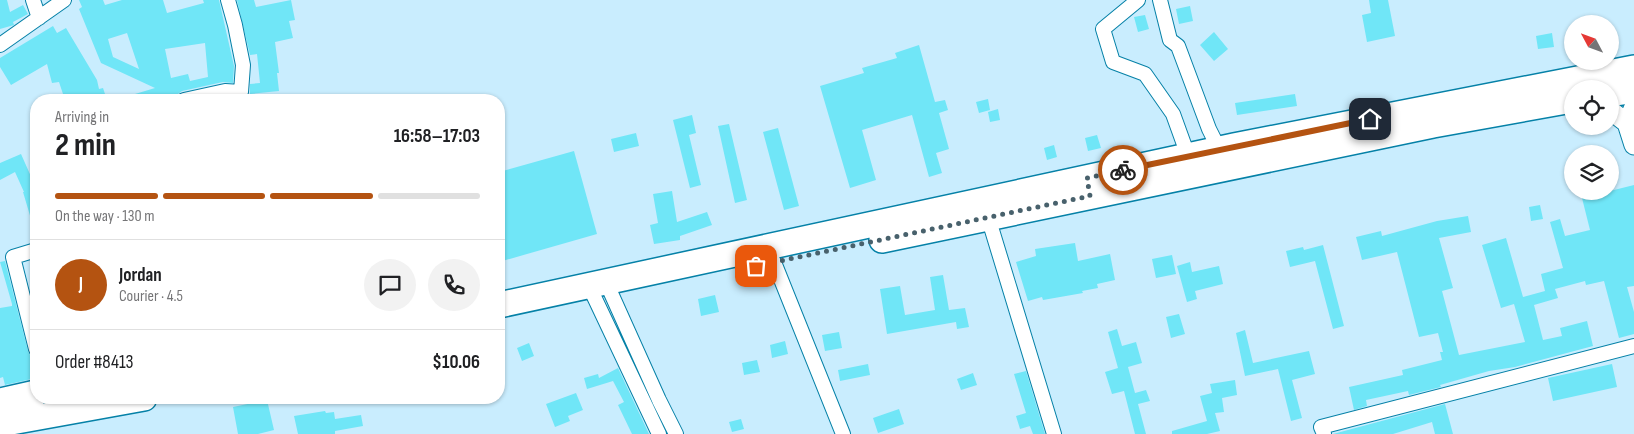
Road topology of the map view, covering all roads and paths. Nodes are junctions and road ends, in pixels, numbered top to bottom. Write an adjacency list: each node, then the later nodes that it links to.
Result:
1 (33, 0): 6 (street)
2 (64, 0): 6 (street)
3 (228, 0): 11 (street)
4 (1138, 0): 16 (street)
5 (1160, 0): 15 (street)
6 (39, 18): 7 (street)
7 (0, 45)
8 (1634, 68): 15 (highway)
9 (1634, 90): 10 (highway)
10 (1619, 92)
11 (211, 94)
12 (1564, 101): 16 (highway)
13 (1631, 115): 14 (street)
14 (1634, 145)
15 (1218, 149): 16 (highway)
16 (1191, 165): 17 (highway)
17 (1088, 187): 18 (highway); 21 (highway)
18 (988, 217): 20 (highway); 35 (street)
19 (30, 252): 24 (street)
20 (774, 262): 21 (highway); 34 (street)
21 (600, 290): 22 (highway); 23 (highway); 25 (street); 26 (street)
22 (505, 304)
23 (505, 317)
24 (30, 325)
25 (629, 334): 26 (street); 33 (street)
26 (614, 340): 32 (street)
27 (1634, 346): 36 (street)
28 (30, 394): 29 (highway)
29 (0, 401)
30 (111, 404): 31 (highway)
31 (0, 424)
32 (659, 434)
33 (676, 434)
34 (843, 434)
35 (1054, 434)
36 (1324, 434)

